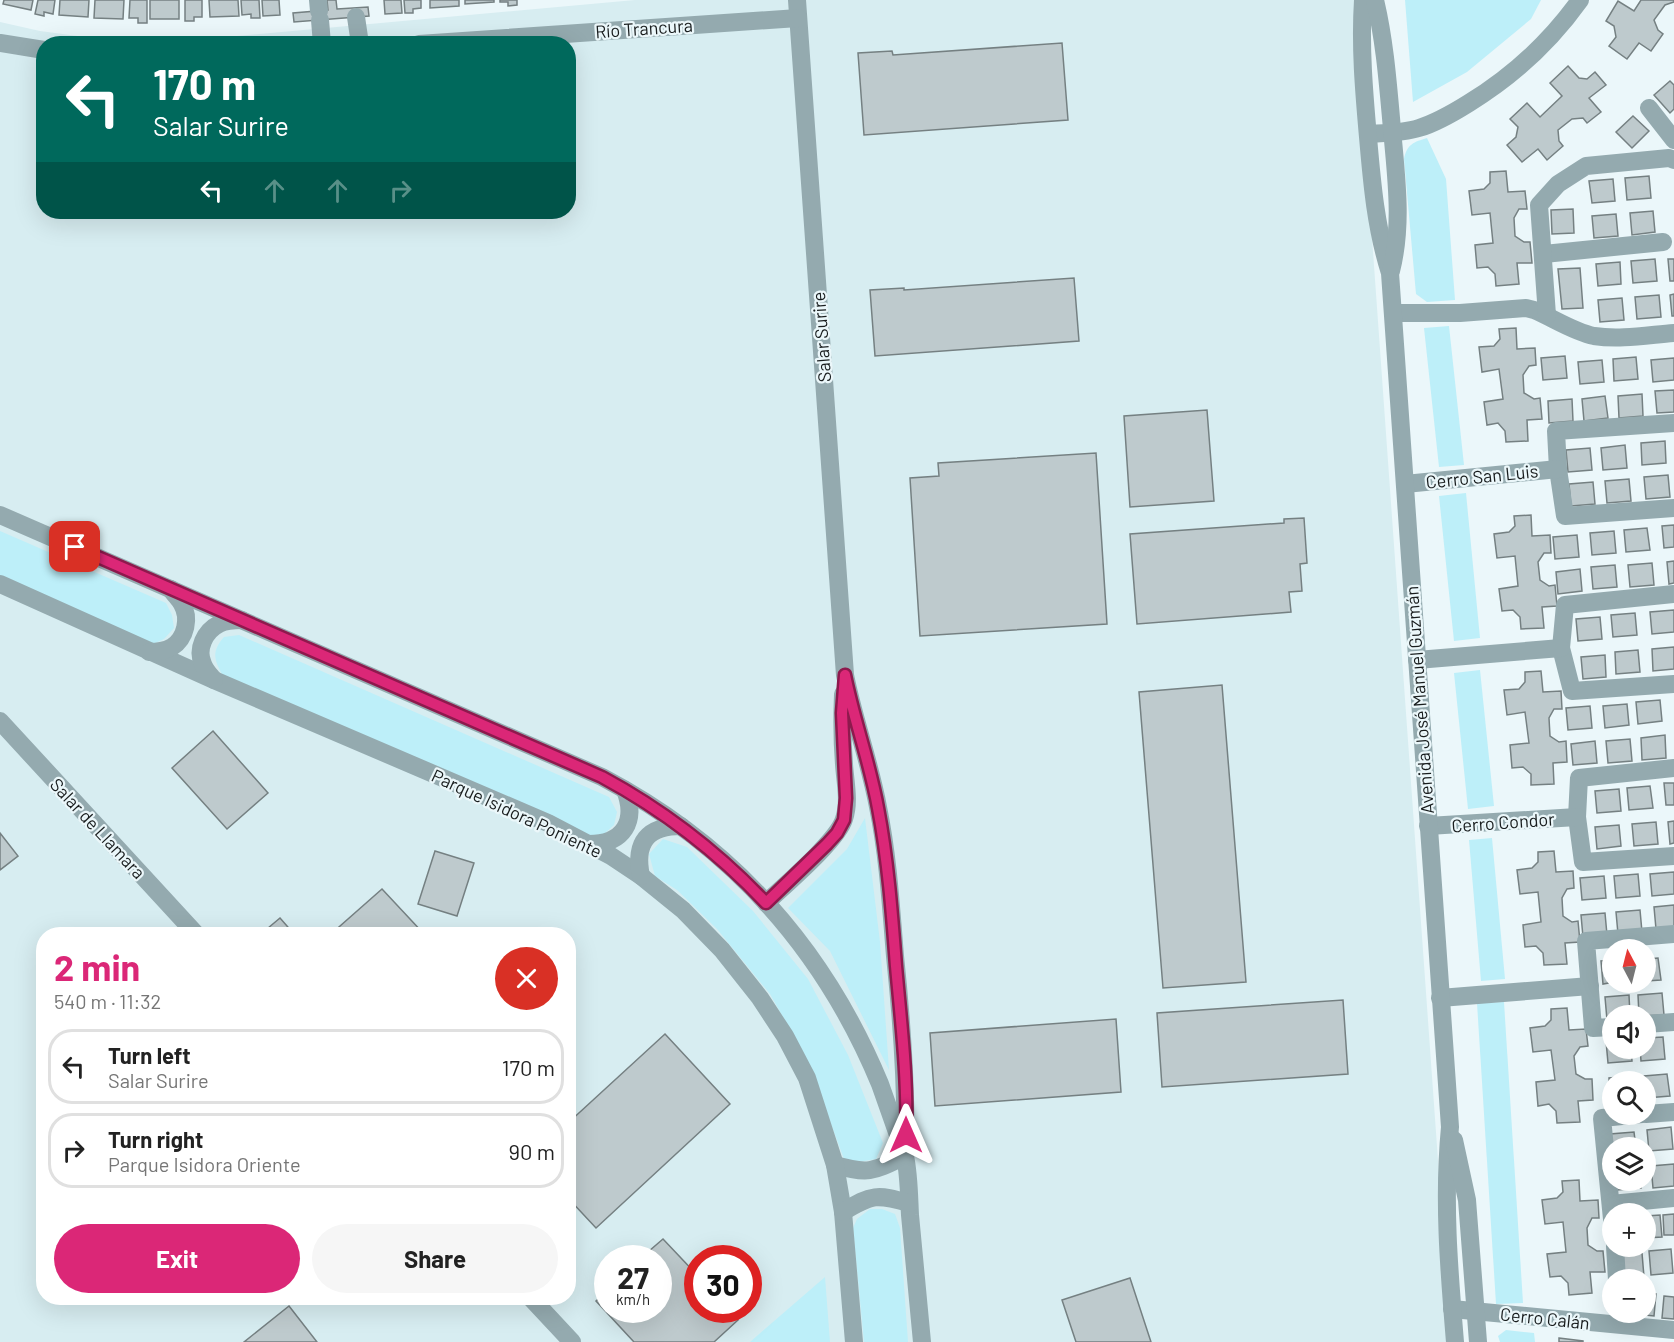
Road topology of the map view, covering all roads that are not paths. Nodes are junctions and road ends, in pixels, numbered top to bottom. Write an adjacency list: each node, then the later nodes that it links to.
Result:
1 (1363, 0): 14 (street, Avenida José Manuel Guzmán)
2 (1375, 0): 13 (street, Avenida José Manuel Guzmán)
3 (1580, 0): 13 (street)
4 (355, 8): 8 (street)
5 (797, 9): 9 (street, Río Trancura); 35 (street, Salar Surire)
6 (318, 10): 7 (street)
7 (321, 36)
8 (359, 36)
9 (505, 36)
10 (0, 43): 11 (street)
11 (36, 49)
12 (1649, 108): 15 (street)
13 (1393, 132): 14 (street); 19 (street, Avenida José Manuel Guzmán)
14 (1368, 134): 19 (street, Avenida José Manuel Guzmán)
15 (1674, 140)
16 (1674, 160): 18 (street)
17 (1663, 242): 18 (street)
18 (1544, 254): 21 (street)
19 (1390, 273): 20 (street, Avenida José Manuel Guzmán)
20 (1393, 313): 21 (street); 25 (street, Avenida José Manuel Guzmán)
21 (1547, 315): 22 (street)
22 (1674, 333)
23 (1674, 423): 24 (street)
24 (1558, 469): 25 (street, Cerro San Luis); 26 (street)
25 (1405, 484): 34 (street, Avenida José Manuel Guzmán)
26 (1674, 508)
27 (0, 514): 29 (street)
28 (0, 584): 33 (street, Parque Isidora Poniente)
29 (170, 589): 31 (street); 33 (street)
30 (1674, 594): 32 (street)
31 (242, 620): 36 (street); 40 (street)
32 (1561, 648): 34 (street); 37 (street)
33 (149, 652): 36 (street, Parque Isidora Poniente)
34 (1417, 660): 43 (street, Avenida José Manuel Guzmán)
35 (845, 675): 47 (street, Salar Surire); 59 (street, Salar Surire)
36 (214, 680): 44 (street, Parque Isidora Poniente)
37 (1674, 684)
38 (0, 721): 48 (street, Salar de Llamara)
39 (1674, 768): 41 (street)
40 (625, 789): 42 (street); 44 (street)
41 (1577, 817): 43 (street, Cerro Condor); 45 (street)
42 (681, 826): 46 (street); 47 (street)
43 (1428, 826): 51 (street, Avenida José Manuel Guzmán)
44 (589, 844): 46 (street, Parque Isidora Poniente)
45 (1674, 856)
46 (641, 876): 60 (street, Parque Isidora Poniente)
47 (766, 903): 59 (street)
48 (190, 927)
49 (1674, 934): 50 (street)
50 (1590, 986): 51 (street); 54 (street)
51 (1440, 998): 58 (street, Avenida José Manuel Guzmán)
52 (1674, 1022): 53 (street)
53 (1656, 1023)
54 (1602, 1028)
55 (1674, 1112): 56 (street)
56 (1656, 1113)
57 (1603, 1125): 63 (street)
58 (1450, 1126): 67 (street, Avenida José Manuel Guzmán); 68 (street, Avenida José Manuel Guzmán)
59 (905, 1156): 60 (street); 62 (street)
60 (835, 1165): 65 (street, Parque Isidora Poniente)
61 (1674, 1198): 64 (street)
62 (909, 1203): 65 (street); 74 (street)
63 (1611, 1203)
64 (1650, 1203)
65 (843, 1212): 73 (street, Parque Isidora Poniente)
66 (538, 1305): 72 (street)
67 (1452, 1309): 68 (street, Cerro Calán); 75 (street, Avenida José Manuel Guzmán)
68 (1476, 1311): 69 (street, Cerro Calán); 76 (street, Avenida José Manuel Guzmán)
69 (1602, 1318)
70 (1640, 1323): 71 (street, Cerro Calán)
71 (1674, 1330)
72 (572, 1342)
73 (854, 1342)
74 (921, 1342)
75 (1455, 1342)
76 (1478, 1342)

